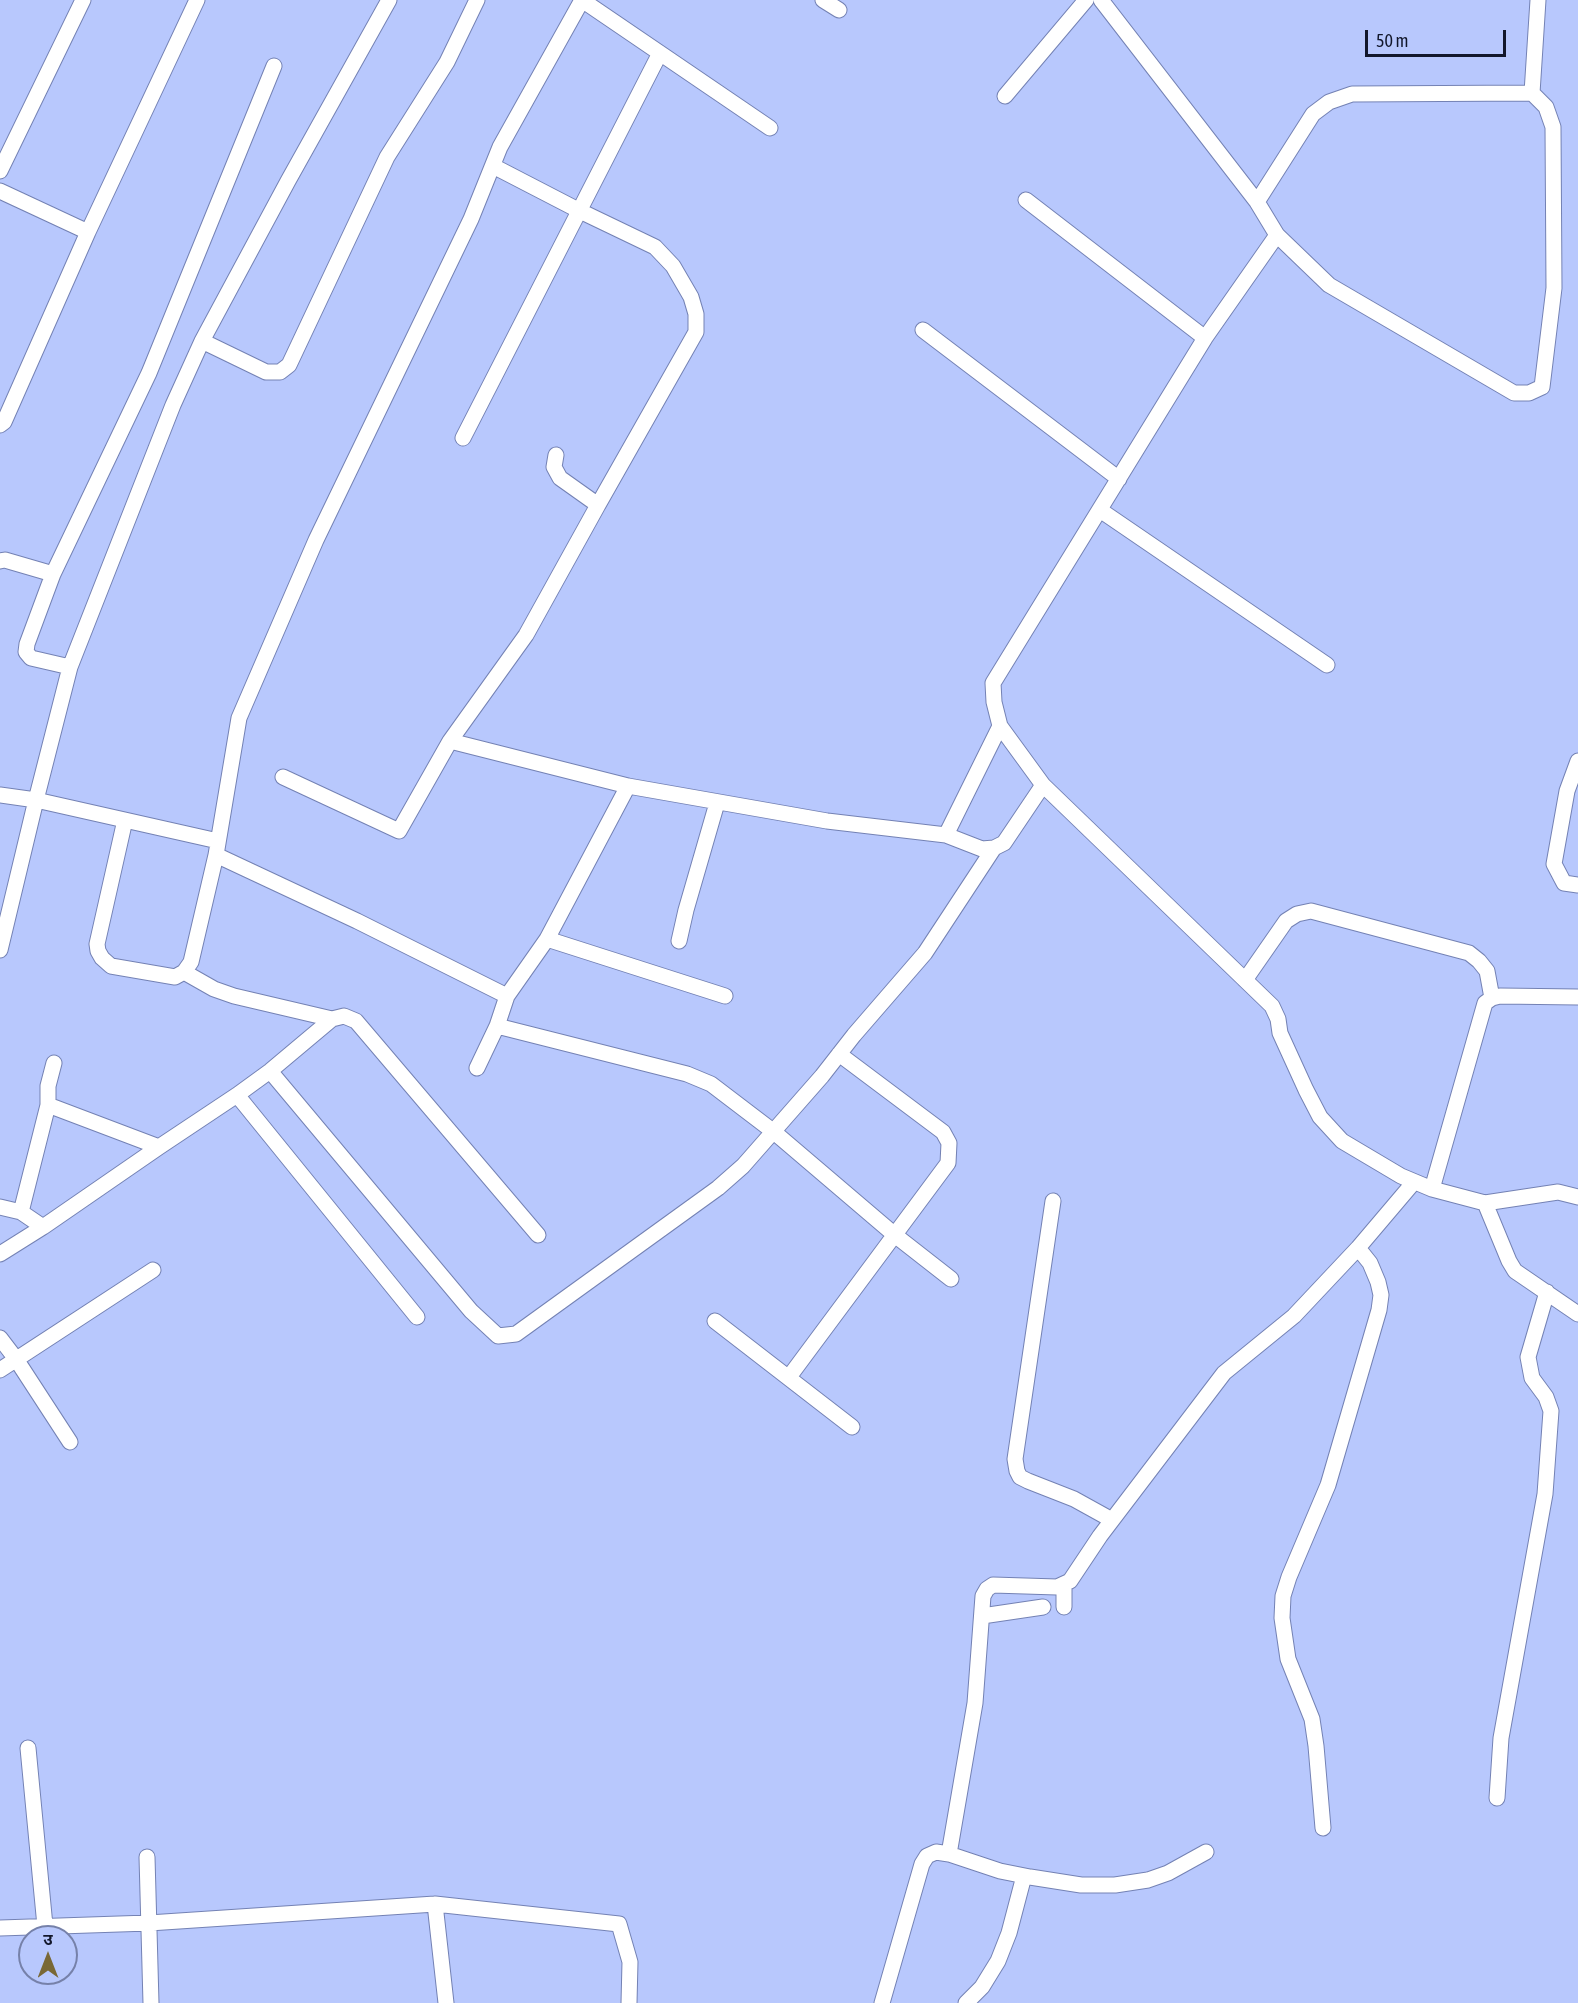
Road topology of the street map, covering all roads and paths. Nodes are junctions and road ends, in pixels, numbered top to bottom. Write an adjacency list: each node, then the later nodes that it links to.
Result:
1 (83, 0): 17 (street)
2 (197, 0): 22 (street)
3 (389, 0): 26 (street)
4 (477, 0): 26 (street)
5 (582, 0): 11 (street); 16 (street)
6 (824, 0): 10 (street)
7 (1086, 0): 14 (street)
8 (1101, 0): 20 (street)
9 (1538, 0): 13 (street)
10 (839, 10)
11 (660, 53): 15 (street); 21 (street)
12 (274, 66): 34 (street)
13 (1532, 93): 20 (street); 23 (street)
14 (1005, 96)
15 (770, 128)
16 (493, 166): 21 (street); 48 (street)
17 (0, 171)
18 (0, 191): 22 (street)
19 (1026, 200): 25 (street)
20 (1257, 202): 23 (street)
21 (580, 211): 28 (street); 31 (street)
22 (88, 232): 27 (street)
23 (1276, 235): 25 (street)
24 (924, 330): 30 (street)
25 (1205, 338): 30 (street)
26 (202, 341): 36 (street)
27 (0, 425)
28 (463, 438)
29 (556, 455): 31 (street)
30 (1119, 479): 32 (street)
31 (598, 505): 38 (street)
32 (1100, 510): 35 (street); 37 (street)
33 (0, 561): 34 (street)
34 (53, 574): 36 (street)
35 (1327, 665)
36 (70, 667): 44 (street)
37 (1000, 726): 41 (street); 47 (street)
38 (450, 741): 40 (street); 42 (street)
39 (1578, 762): 50 (street)
40 (283, 777)
41 (1043, 785): 49 (street); 55 (street)
42 (628, 786): 45 (street); 51 (street)
43 (0, 795): 44 (street)
44 (36, 800): 46 (street); 53 (street)
45 (717, 803): 47 (street); 52 (street)
46 (125, 820): 48 (street); 54 (street)
47 (946, 836): 49 (street)
48 (217, 848): 54 (street); 56 (street)
49 (994, 848): 62 (street)
50 (1578, 885)
51 (547, 939): 56 (street); 57 (street)
52 (679, 941)
53 (0, 950)
54 (184, 972): 60 (street)
55 (1245, 980): 59 (street); 70 (street)
56 (507, 996): 61 (street)
57 (724, 996)
58 (1578, 997): 59 (street)
59 (1492, 998): 71 (street)
60 (332, 1019): 65 (street); 78 (street)
61 (497, 1026): 64 (street); 68 (street)
62 (839, 1054): 68 (street); 79 (street)
63 (54, 1063): 67 (street)
64 (477, 1068)
65 (270, 1071): 66 (street); 68 (street)
66 (237, 1095): 69 (street); 86 (street)
67 (48, 1105): 69 (street); 76 (street)
68 (774, 1132): 79 (street)
69 (159, 1147): 77 (street)
70 (1414, 1182): 71 (street); 80 (street)
71 (1432, 1189): 74 (street)
72 (1578, 1197): 74 (street)
73 (1053, 1201): 94 (street)
74 (1485, 1203): 84 (street)
75 (0, 1207): 76 (street)
76 (21, 1212): 77 (street)
77 (43, 1227): 81 (street)
78 (538, 1235)
79 (896, 1236): 83 (street); 91 (street)
80 (1358, 1248): 94 (street); 101 (street)
81 (0, 1254)
82 (153, 1270): 89 (street)
83 (951, 1279)
84 (1547, 1292): 85 (street); 100 (street)
85 (1578, 1314)
86 (417, 1317)
87 (715, 1321): 91 (street)
88 (0, 1338): 89 (street)
89 (16, 1359): 90 (street); 93 (street)
90 (0, 1370)
91 (789, 1377): 92 (street)
92 (852, 1427)
93 (70, 1442)
94 (1112, 1520): 95 (street)
95 (1064, 1585): 97 (street); 98 (street)
96 (1043, 1607): 98 (street)
97 (1064, 1607)
98 (982, 1616): 103 (street)
99 (28, 1748): 108 (street)
100 (1497, 1798)
101 (1323, 1828)
102 (1206, 1852): 105 (street)
103 (950, 1854): 105 (street); 116 (street)
104 (147, 1857): 107 (street)
105 (1024, 1876): 117 (street)
106 (435, 1904): 107 (street); 113 (street); 115 (street)
107 (149, 1923): 109 (street); 112 (street)
108 (45, 1925)
109 (78, 1925)
110 (18, 1927): 111 (street)
111 (0, 1928)
112 (151, 2003)
113 (446, 2003): 114 (street)
114 (450, 2003)
115 (629, 2003)
116 (882, 2003)
117 (966, 2003)

